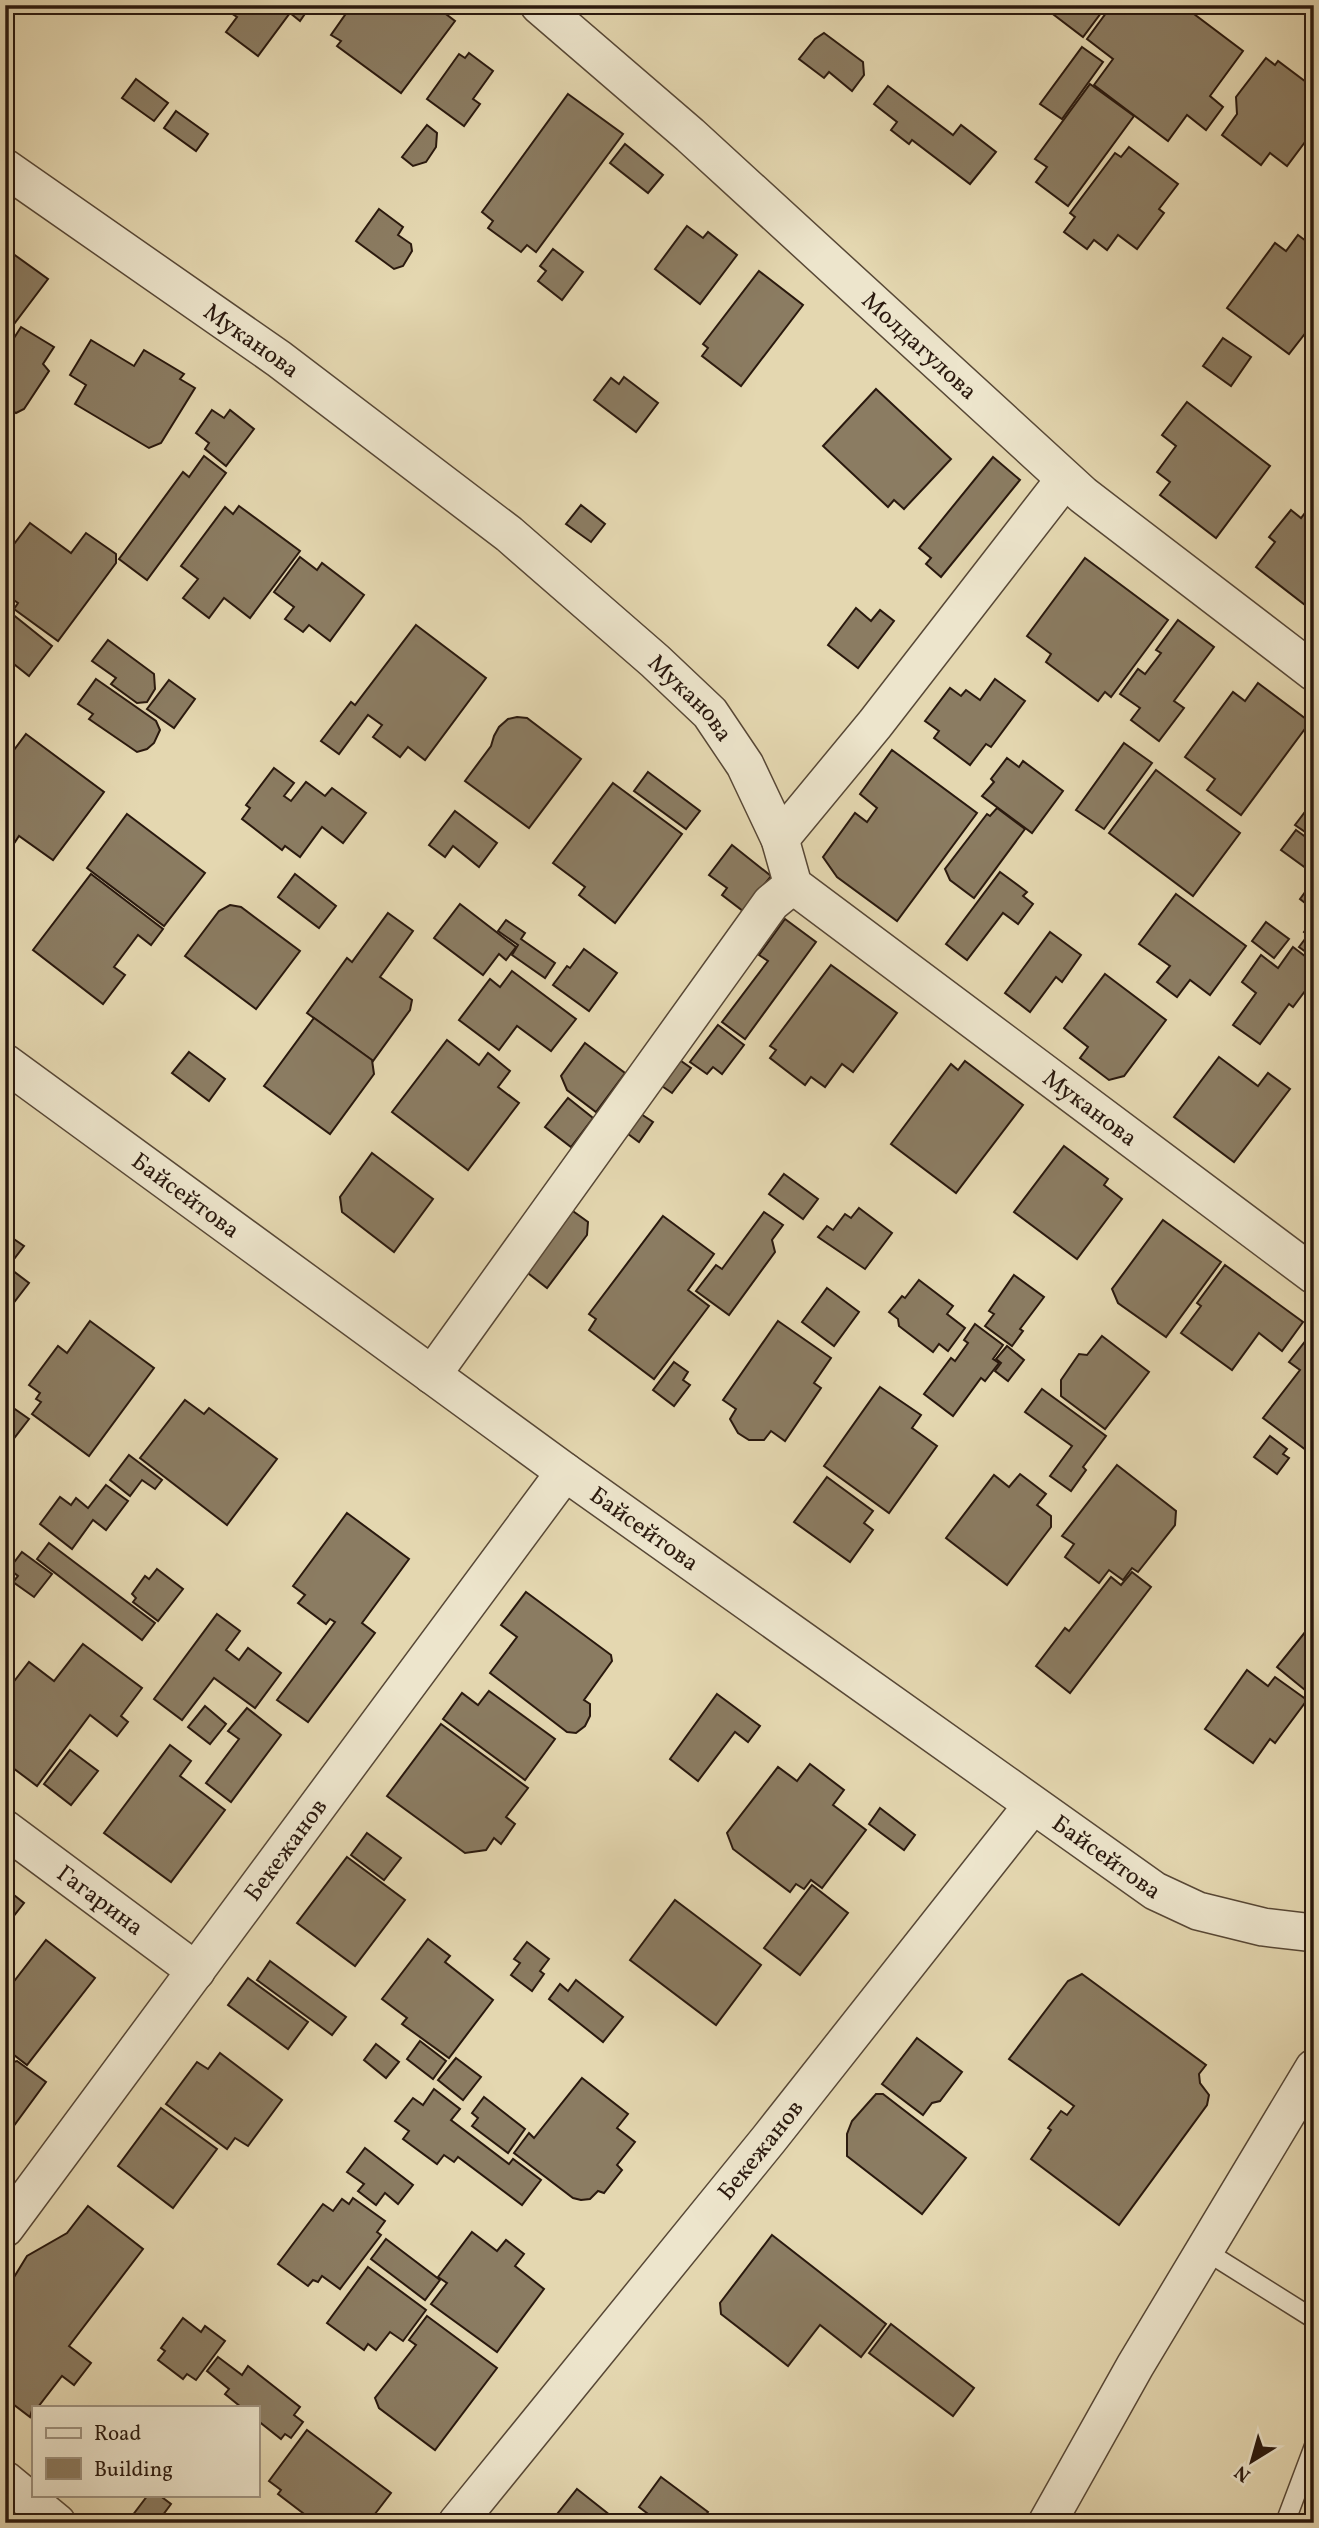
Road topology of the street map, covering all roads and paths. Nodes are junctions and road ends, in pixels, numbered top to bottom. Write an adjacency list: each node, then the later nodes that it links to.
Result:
1 (539, 5): 3 (street, Молдагулова)
2 (5, 167): 5 (street, Муканова)
3 (1065, 479): 4 (street, Молдагулова); 5 (street)
4 (1314, 672)
5 (780, 839): 6 (street, Муканова)
6 (793, 885): 8 (street, Муканова); 9 (street)
7 (5, 1063): 9 (street, Байсейтова)
8 (1314, 1275)
9 (432, 1374): 10 (street, Байсейтова)
10 (565, 1472): 11 (street, Байсейтова); 14 (street, Бекежанов)
11 (1032, 1806): 13 (street, Байсейтова); 22 (street, Бекежанов)
12 (5, 1829): 14 (street, Гагарина)
13 (1314, 1933)
14 (196, 1971): 16 (street, Бекежанов)
15 (1314, 2068): 17 (street)
16 (5, 2228)
17 (1204, 2250): 18 (lane); 23 (street)
18 (1314, 2319)
19 (1314, 2446): 24 (lane)
20 (5, 2480): 21 (street)
21 (57, 2523)
22 (457, 2523)
23 (1047, 2523)
24 (1285, 2523)

